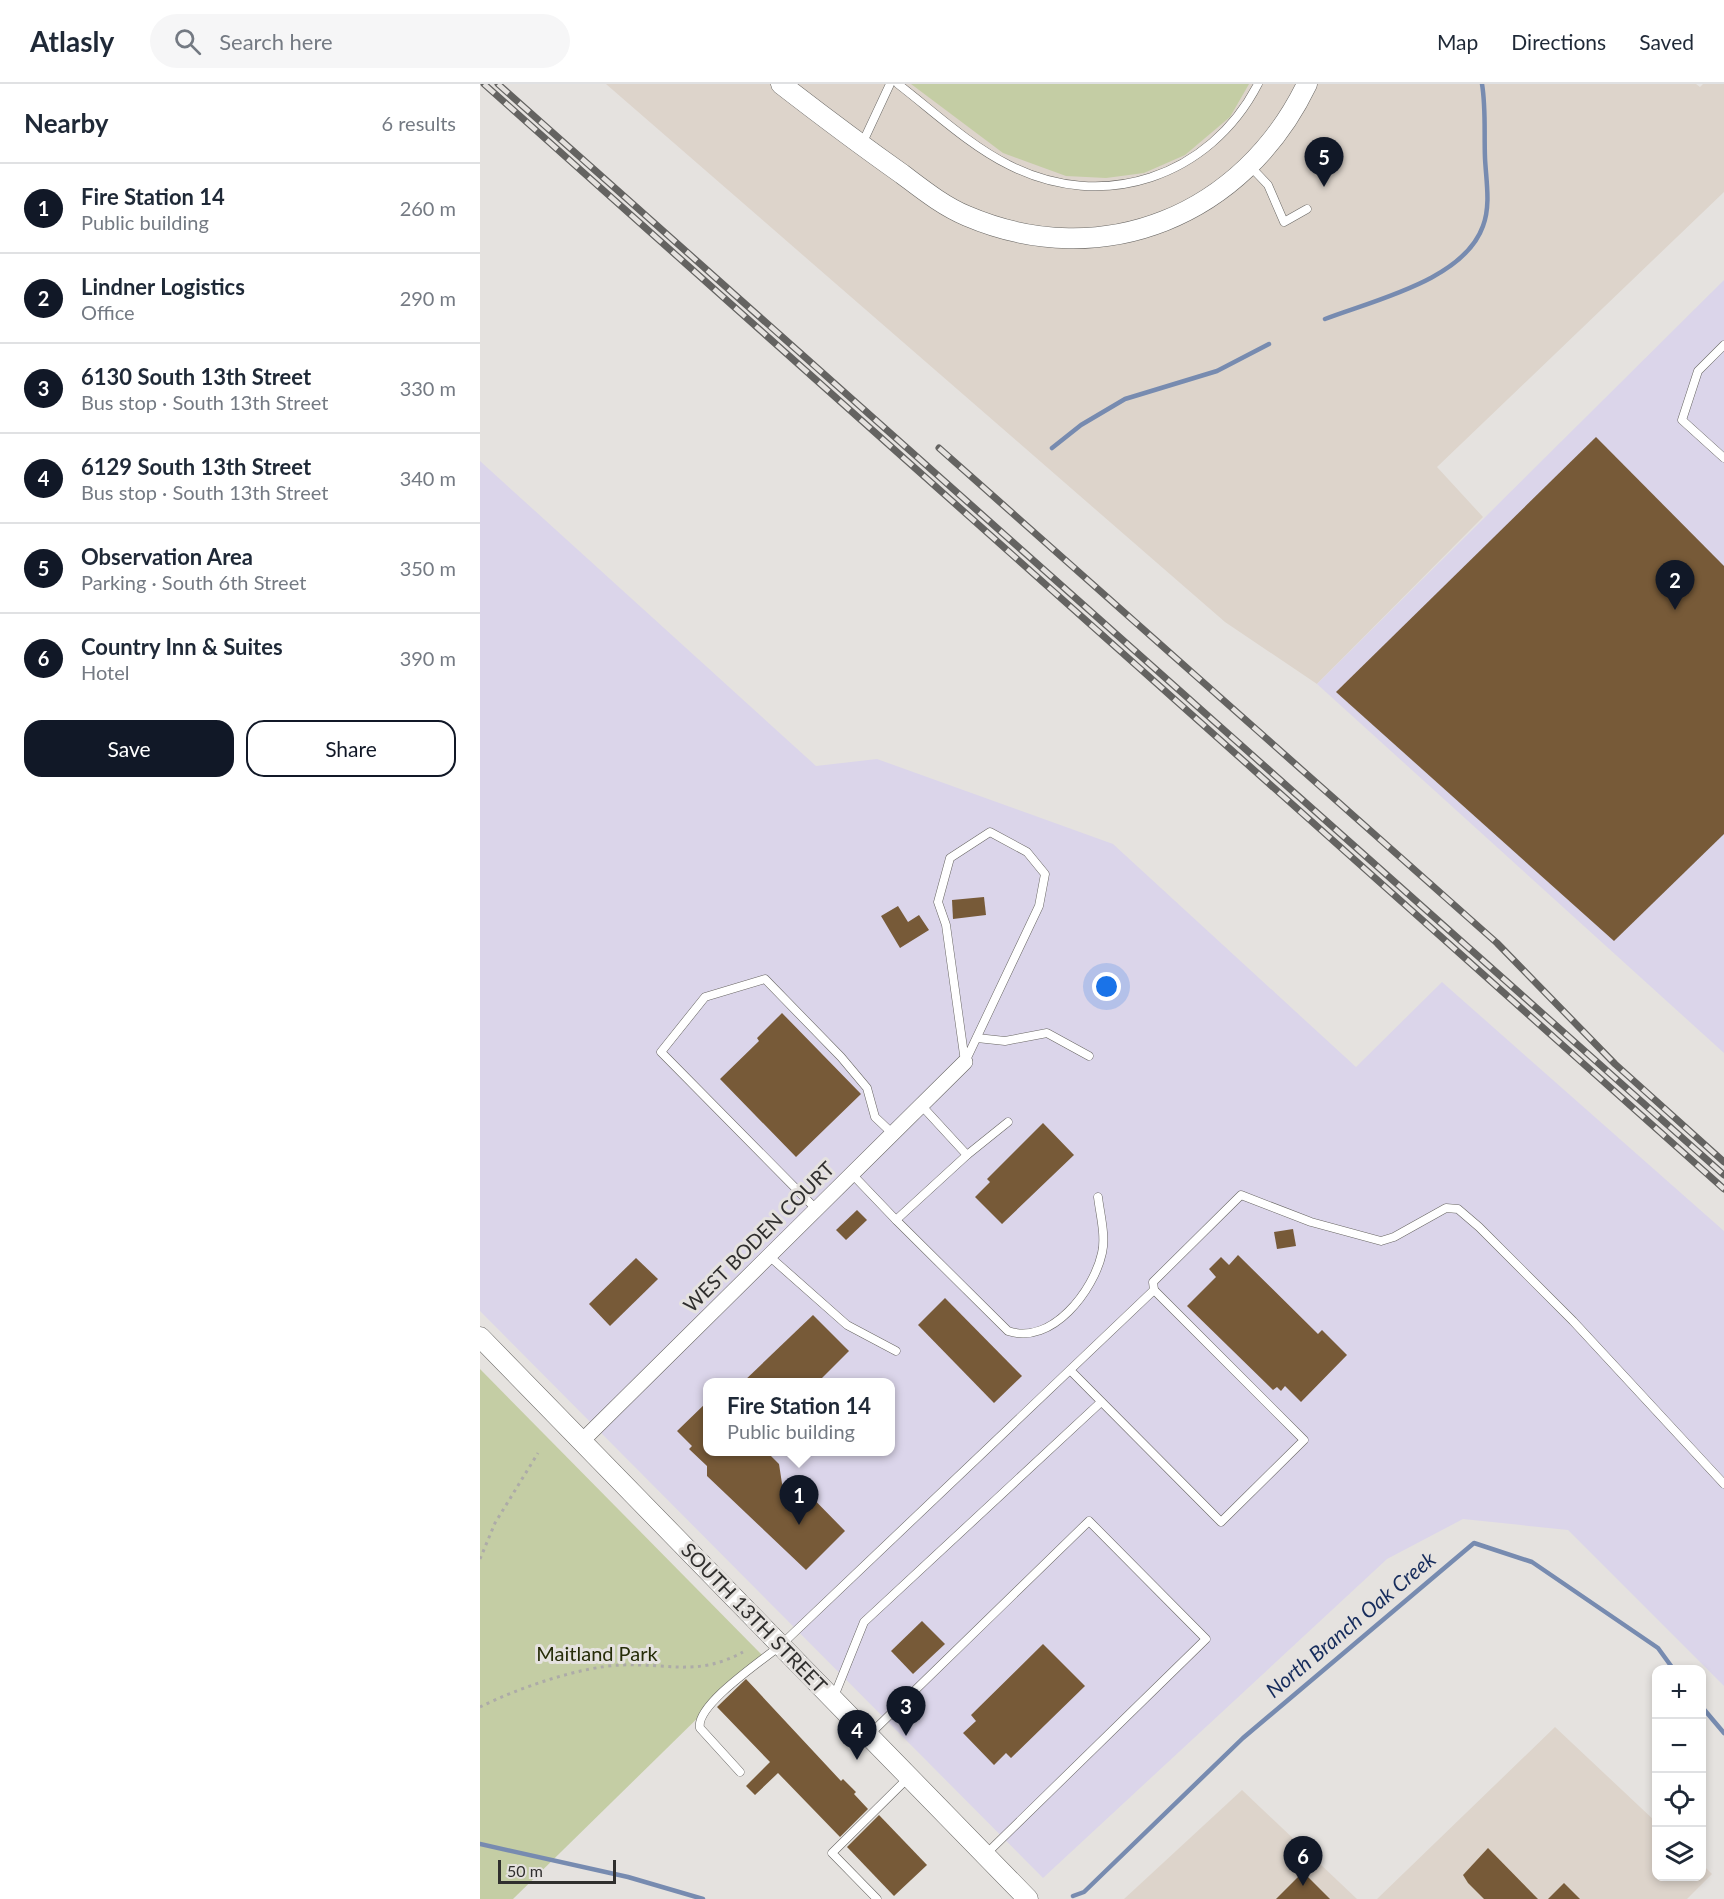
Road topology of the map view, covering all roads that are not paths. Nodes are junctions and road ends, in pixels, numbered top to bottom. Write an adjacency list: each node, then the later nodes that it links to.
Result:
1 (781, 84): 6 (street)
2 (890, 84): 6 (lane)
3 (898, 84): 4 (lane)
4 (1258, 84)
5 (1307, 84): 7 (street)
6 (861, 146): 7 (street)
7 (1250, 166): 8 (lane)
8 (1306, 209)
9 (1724, 345): 10 (lane)
10 (1724, 458)
11 (977, 1038): 12 (lane); 13 (lane); 13 (lane)
12 (1089, 1056)
13 (965, 1062): 14 (street, WEST BODEN COURT)
14 (921, 1105): 16 (street, WEST BODEN COURT); 17 (lane)
15 (1008, 1122): 17 (lane)
16 (893, 1134): 18 (street, WEST BODEN COURT); 20 (lane)
17 (967, 1155): 21 (lane)
18 (852, 1174): 20 (street, WEST BODEN COURT); 21 (lane)
19 (1098, 1197): 21 (lane)
20 (816, 1209): 22 (street, WEST BODEN COURT)
21 (896, 1220)
22 (769, 1256): 25 (lane); 28 (street, WEST BODEN COURT)
23 (1154, 1290): 26 (lane); 27 (lane); 29 (lane)
24 (480, 1337): 28 (street, SOUTH 13TH STREET)
25 (896, 1351)
26 (1070, 1370): 27 (lane); 30 (lane)
27 (1101, 1402): 31 (lane)
28 (582, 1441): 30 (street, SOUTH 13TH STREET)
29 (1724, 1484)
30 (781, 1645): 31 (street, SOUTH 13TH STREET); 33 (lane)
31 (833, 1699): 32 (street, SOUTH 13TH STREET)
32 (869, 1735): 34 (street, SOUTH 13TH STREET); 35 (lane)
33 (740, 1772)
34 (909, 1777): 35 (street, SOUTH 13TH STREET); 36 (lane)
35 (985, 1855): 37 (street, SOUTH 13TH STREET)
36 (877, 1899)
37 (1028, 1899)

